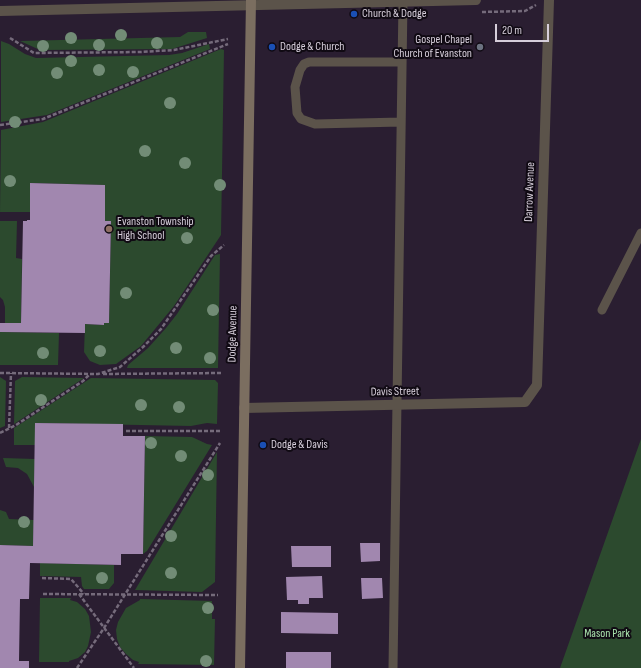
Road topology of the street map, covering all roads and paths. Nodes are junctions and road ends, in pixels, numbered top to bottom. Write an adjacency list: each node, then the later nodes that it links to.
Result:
1 (476, 0): 3 (street)
2 (549, 0): 20 (street, Darrow Avenue)
3 (403, 2): 4 (street); 9 (lane)
4 (251, 3): 5 (street); 22 (main road, Dodge Avenue)
5 (0, 11)
6 (10, 38): 7 (path)
7 (228, 39)
8 (228, 44): 11 (path)
9 (402, 62): 10 (lane); 10 (lane)
10 (401, 122): 21 (lane)
11 (0, 125)
12 (641, 232): 14 (lane)
13 (224, 245): 19 (path)
14 (602, 310)
15 (0, 373): 16 (path)
16 (11, 373): 18 (path); 23 (path)
17 (222, 373): 19 (path)
18 (90, 374): 19 (path); 23 (path)
19 (98, 374)
20 (537, 385): 21 (street, Davis Street)
21 (398, 405): 22 (street, Davis Street); 38 (lane)
22 (244, 408): 37 (main road, Dodge Avenue)
23 (9, 428): 26 (path)
24 (126, 431): 25 (path)
25 (221, 431)
26 (0, 433)
27 (220, 443): 32 (path)
28 (42, 578): 31 (path)
29 (43, 594): 30 (path)
30 (79, 594): 31 (path); 34 (path)
31 (84, 594): 32 (path)
32 (125, 594): 33 (path); 34 (path)
33 (218, 595)
34 (104, 628): 35 (path); 36 (path)
35 (77, 668)
36 (134, 668)
37 (240, 668)
38 (393, 668)

